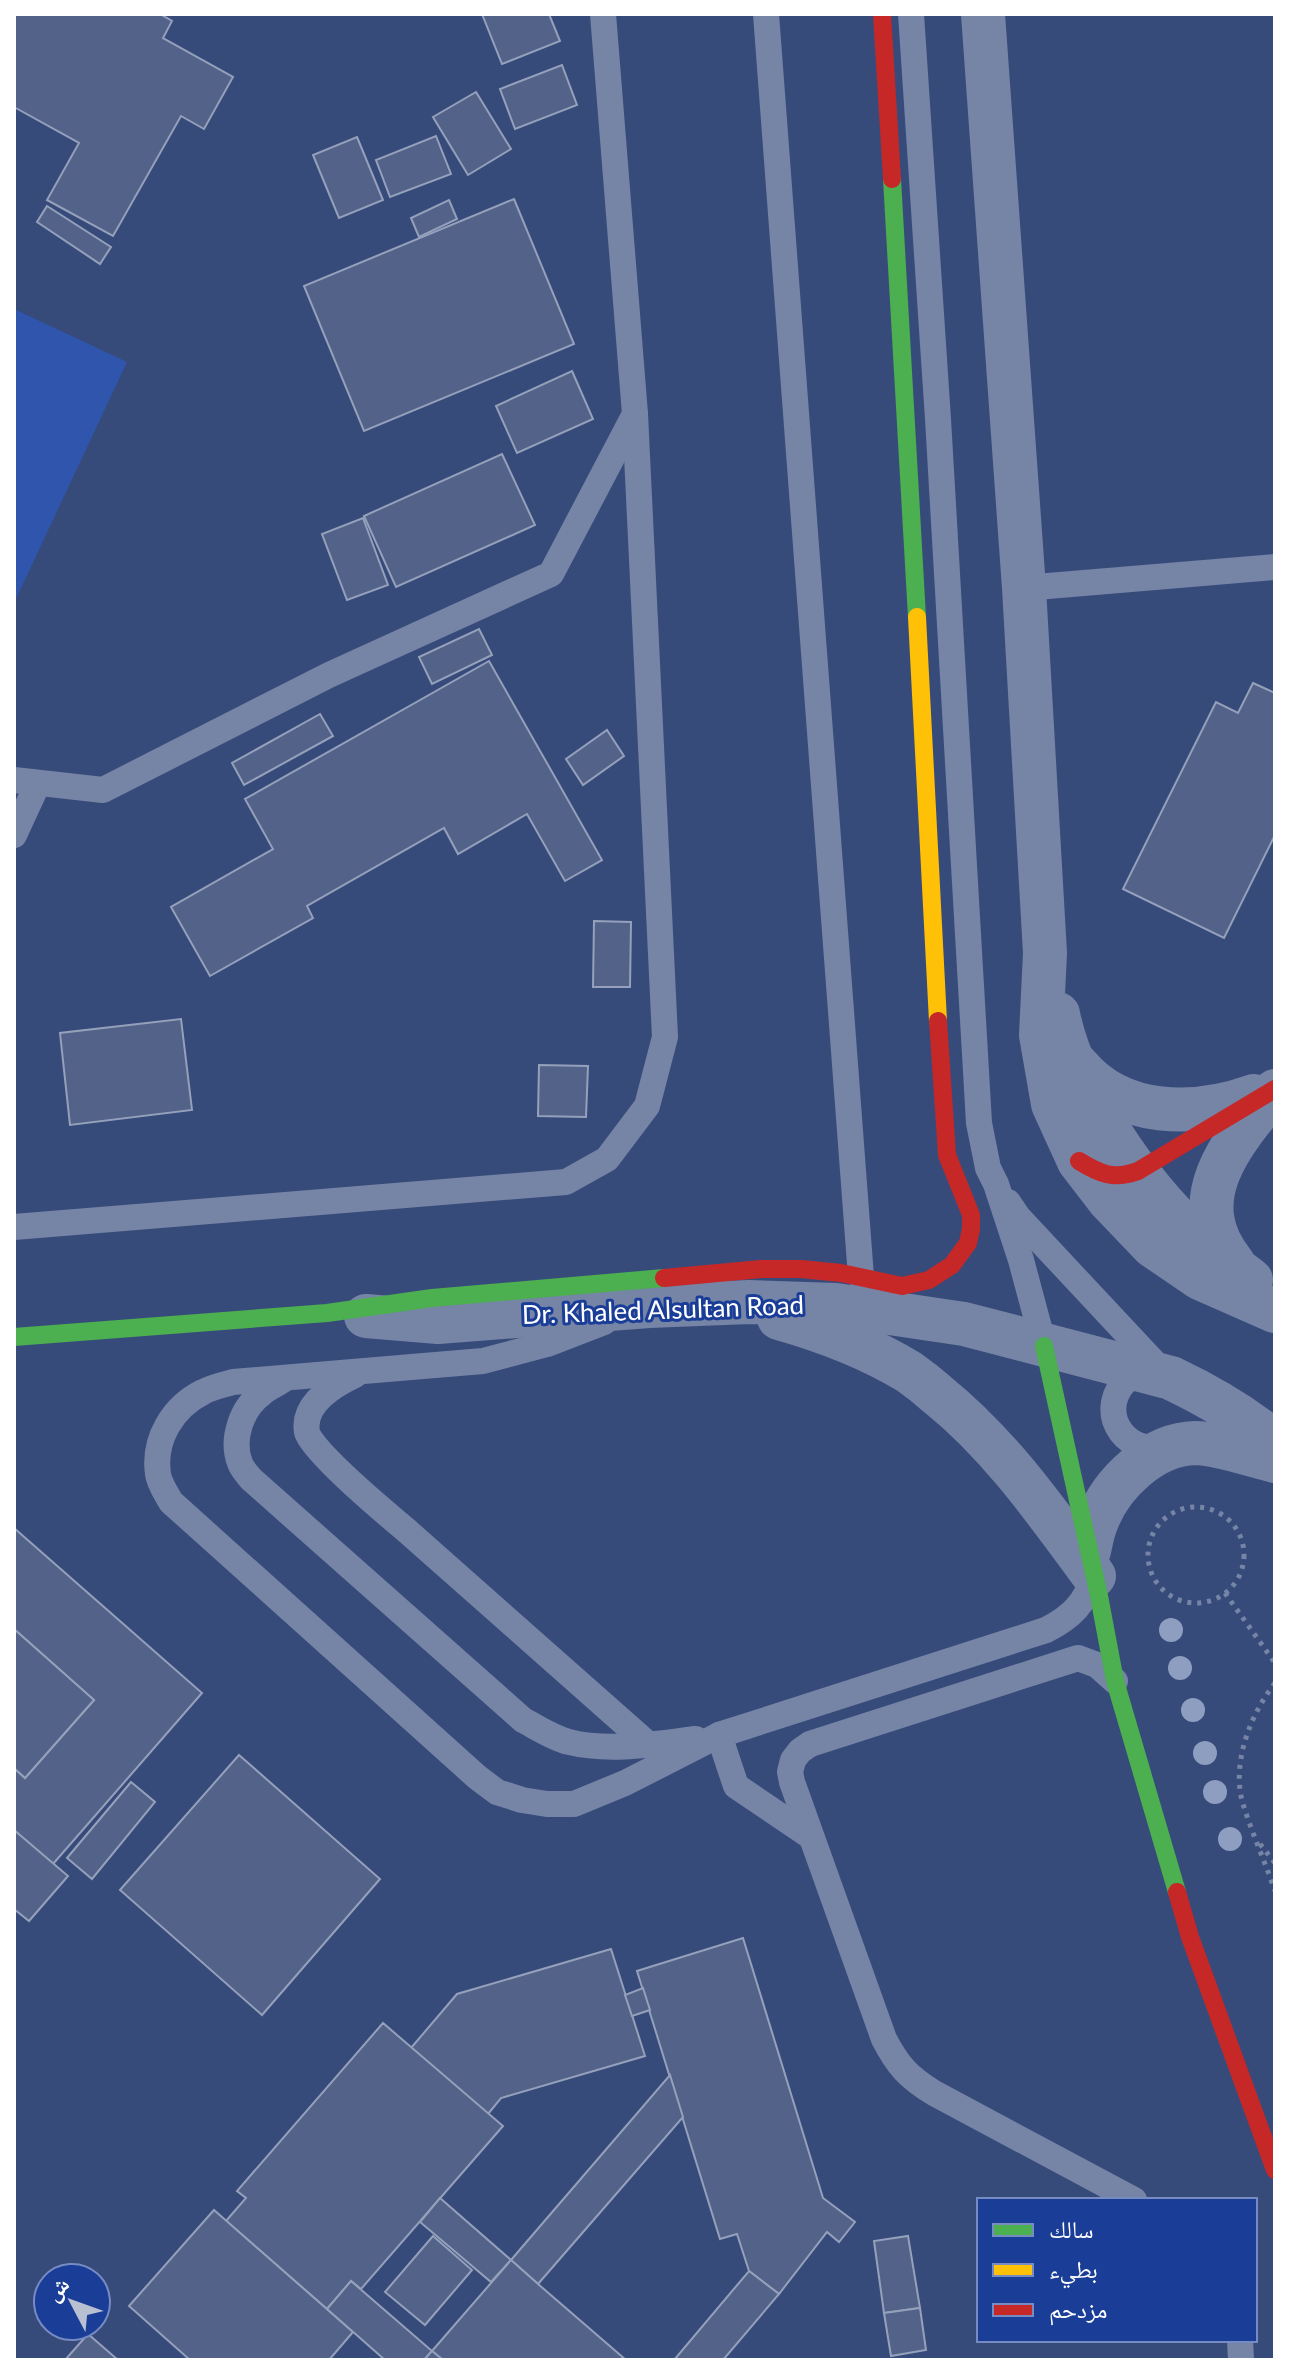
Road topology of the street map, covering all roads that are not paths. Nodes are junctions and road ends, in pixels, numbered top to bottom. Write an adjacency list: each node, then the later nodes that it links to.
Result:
1 (603, 14): 6 (lane)
2 (766, 14): 19 (lane)
3 (882, 14): 19 (street, Dr. Khaled Alsultan Road)
4 (911, 14): 16 (lane)
5 (983, 14): 8 (street)
6 (635, 414): 9 (lane); 17 (lane)
7 (1275, 567): 8 (lane)
8 (1024, 588): 11 (street)
9 (26, 781): 10 (lane)
10 (14, 835)
11 (1045, 953): 12 (street); 14 (street)
12 (1071, 1058): 13 (street); 15 (street)
13 (1275, 1089): 15 (street); 18 (street)
14 (1079, 1161): 15 (street); 23 (street)
15 (1138, 1171): 18 (street)
16 (996, 1184): 26 (lane); 28 (lane)
17 (14, 1227)
18 (1240, 1271): 20 (street)
19 (861, 1277): 24 (street, Dr. Khaled Alsultan Road)
20 (1275, 1298)
21 (693, 1304): 22 (street, Dr. Khaled Alsultan Road); 26 (street, Dr. Khaled Alsultan Road); 33 (street)
22 (649, 1306): 24 (street, Dr. Khaled Alsultan Road); 27 (lane)
23 (1275, 1311)
24 (327, 1313): 25 (street, Dr. Khaled Alsultan Road)
25 (14, 1337)
26 (1044, 1346): 28 (street, Dr. Khaled Alsultan Road); 33 (street)
27 (362, 1371): 29 (lane); 36 (lane)
28 (1156, 1373): 30 (street, Dr. Khaled Alsultan Road); 31 (lane)
29 (286, 1379): 35 (lane); 36 (lane)
30 (1275, 1442)
31 (1176, 1445): 32 (street); 33 (street)
32 (1275, 1461)
33 (1091, 1563): 34 (street); 35 (lane)
34 (1115, 1681): 37 (lane); 38 (street)
35 (719, 1735): 36 (lane); 37 (lane)
36 (649, 1745)
37 (810, 1836): 39 (lane)
38 (1275, 2170)
39 (1130, 2198)

